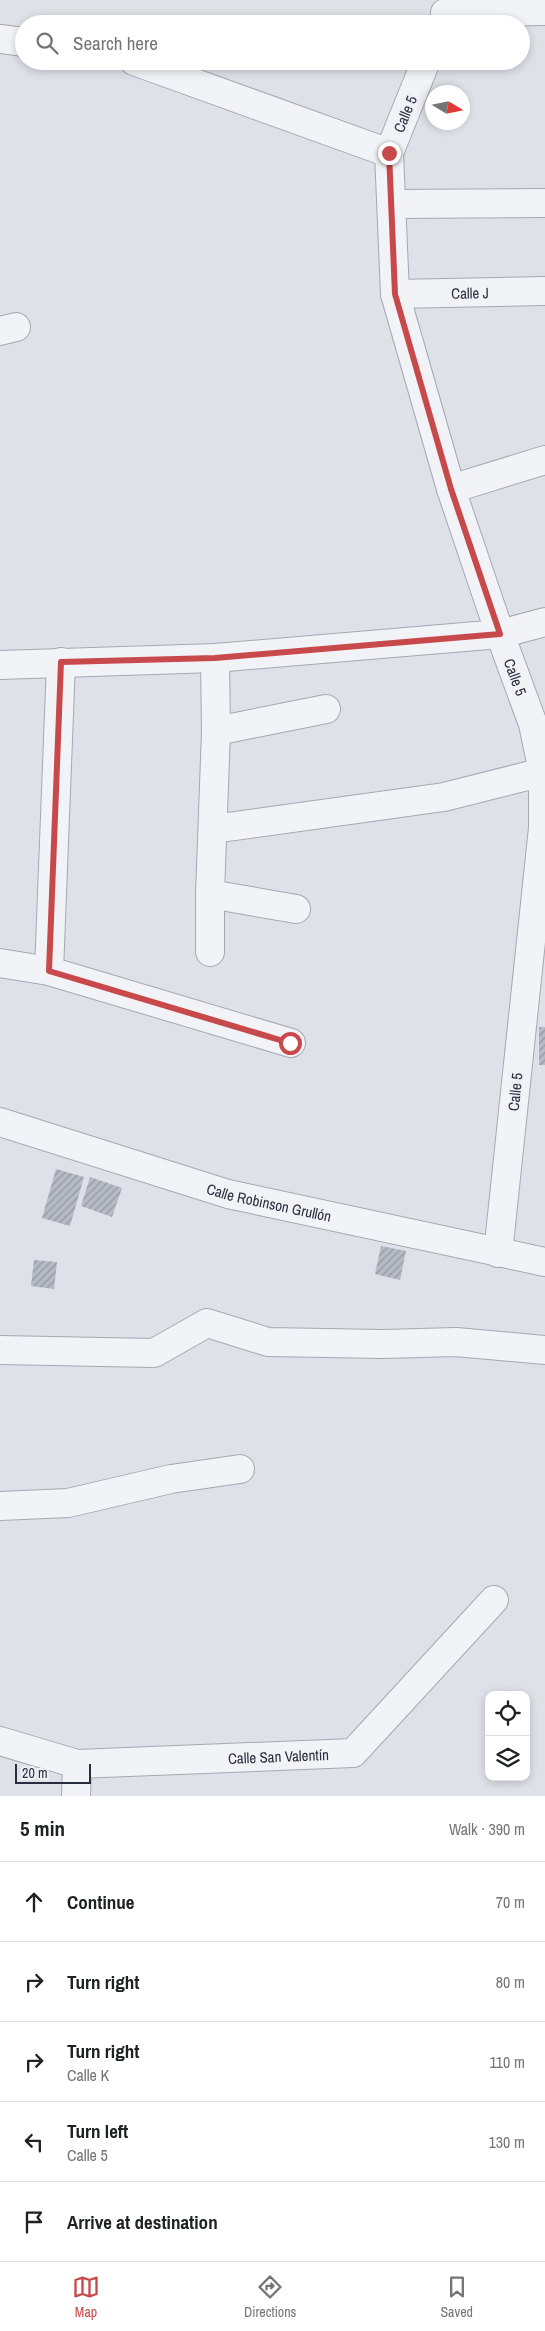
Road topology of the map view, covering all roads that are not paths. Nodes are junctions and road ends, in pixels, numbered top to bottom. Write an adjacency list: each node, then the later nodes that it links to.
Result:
1 (545, 11): 2 (street)
2 (443, 12)
3 (0, 39): 4 (street)
4 (15, 41)
5 (159, 70): 7 (street)
6 (422, 70): 7 (street, Calle 5)
7 (389, 153): 9 (street, Calle 5)
8 (545, 203): 9 (street)
9 (392, 204): 11 (street, Calle 5)
10 (545, 291): 11 (street, Calle J)
11 (395, 294): 13 (street, Calle 5)
12 (545, 460): 13 (street)
13 (451, 489): 15 (street, Calle 5)
14 (545, 622): 15 (street)
15 (500, 634): 16 (street); 21 (street, Calle 5)
16 (215, 658): 17 (street); 20 (street)
17 (61, 662): 18 (street); 27 (street)
18 (0, 665)
19 (326, 709): 20 (street)
20 (216, 731): 22 (street)
21 (543, 772): 22 (street); 30 (street, Calle 5)
22 (213, 830): 23 (street)
23 (210, 894): 24 (street); 25 (street)
24 (296, 908)
25 (210, 952)
26 (0, 963): 27 (street)
27 (49, 971): 28 (street)
28 (290, 1043)
29 (0, 1122): 30 (street, Calle Robinson Grullón)
30 (498, 1253): 31 (street, Calle Robinson Grullón)
31 (545, 1262)
32 (0, 1350): 33 (street)
33 (545, 1350)
34 (240, 1469): 35 (street)
35 (0, 1506)
36 (494, 1600): 38 (street, Calle San Valentín)
37 (0, 1741): 38 (street, Calle San Valentín)
38 (77, 1764): 39 (street)
39 (76, 1796)

